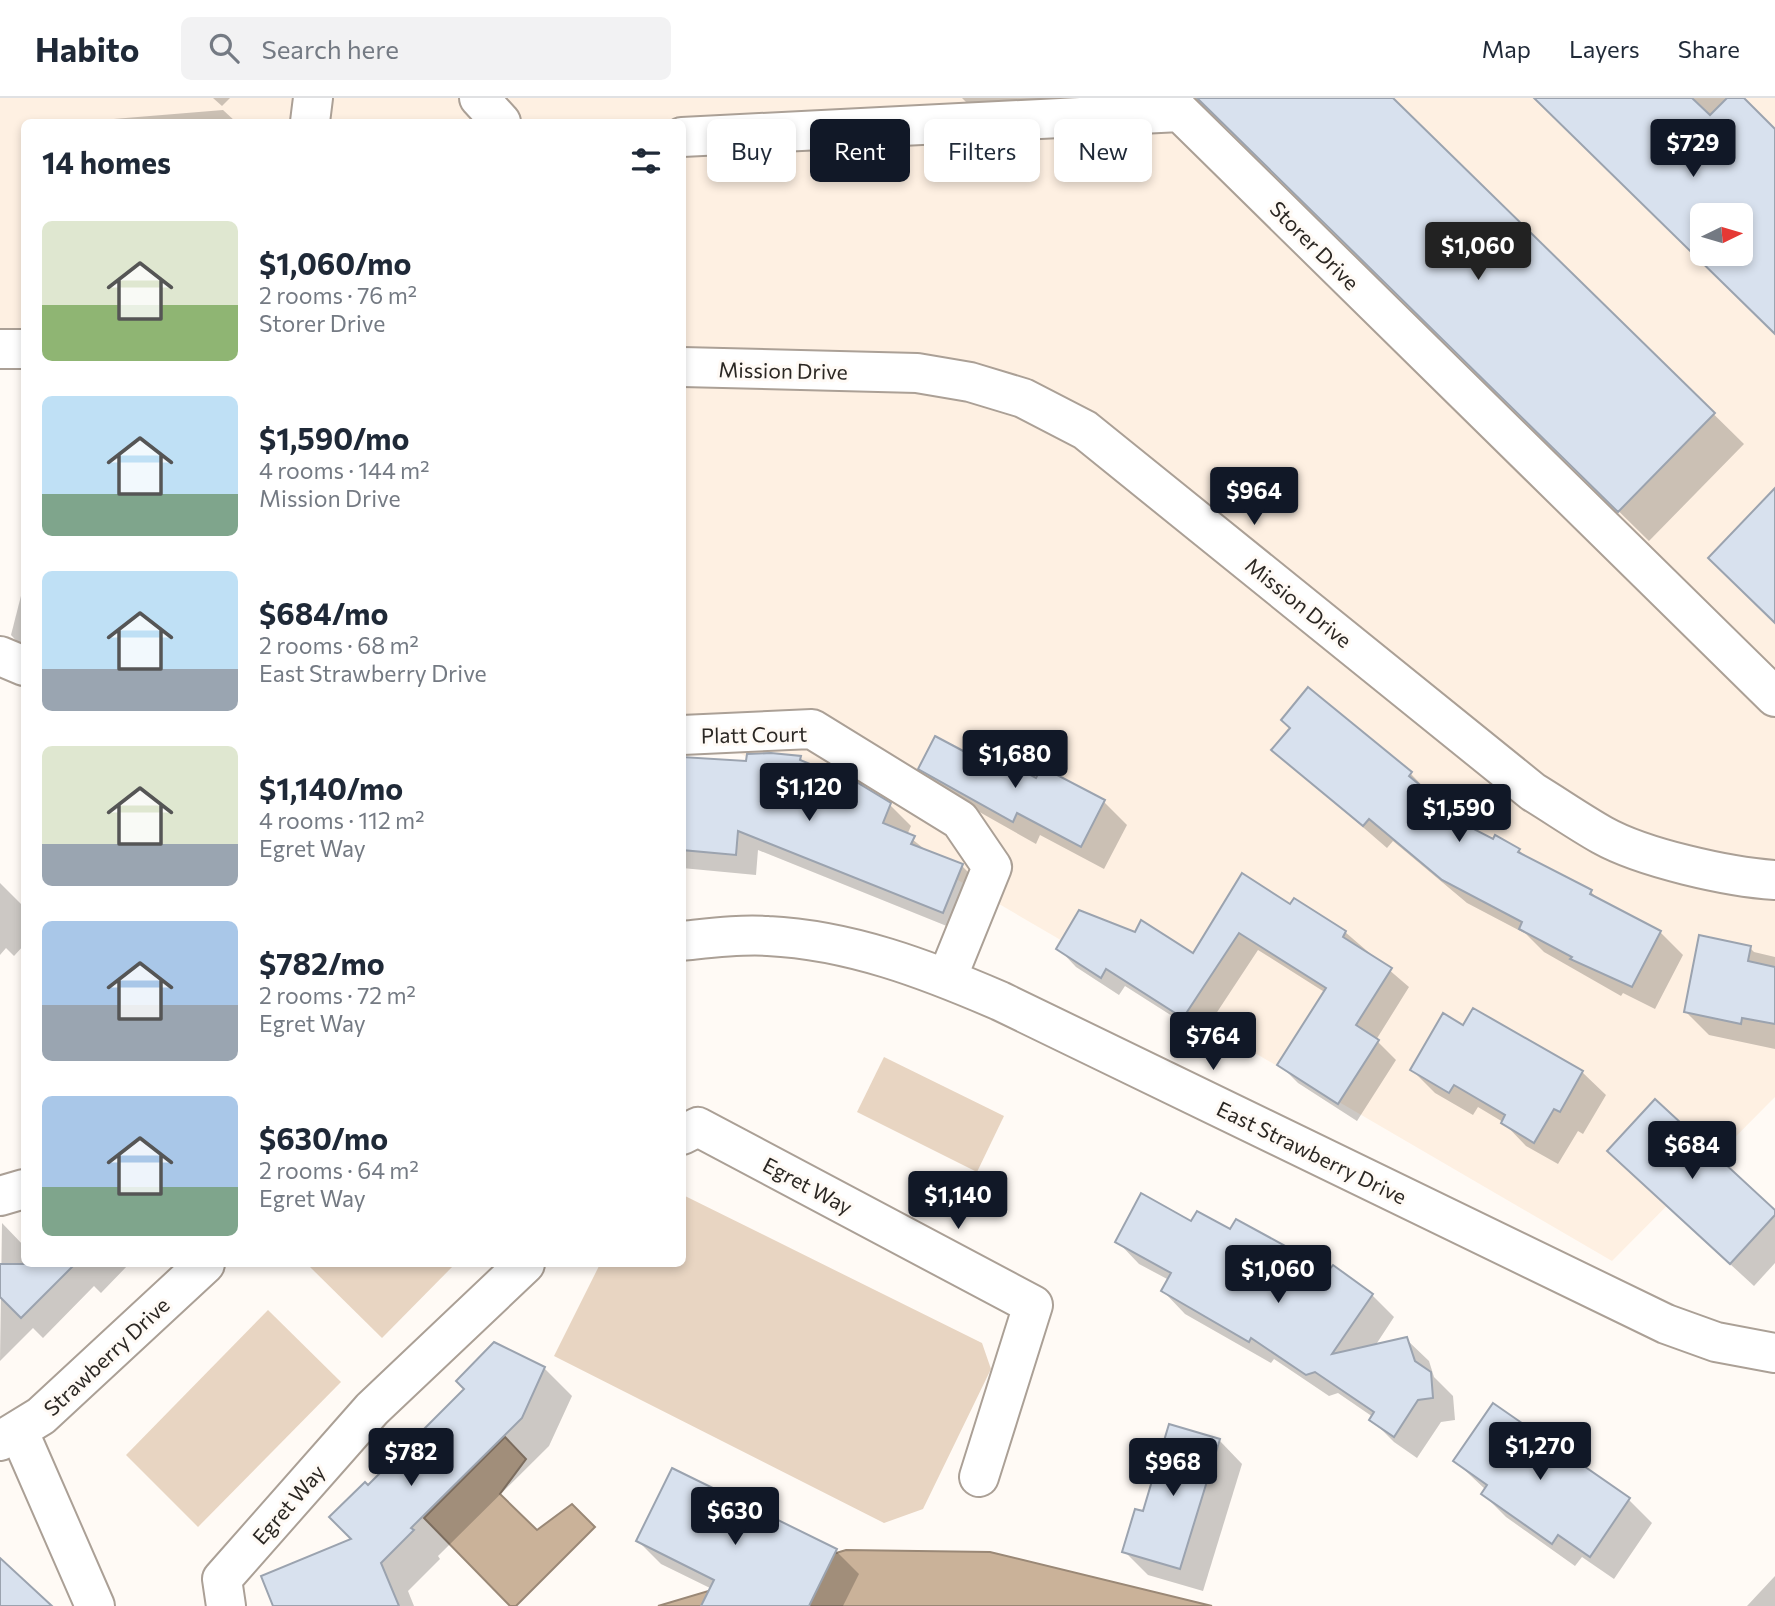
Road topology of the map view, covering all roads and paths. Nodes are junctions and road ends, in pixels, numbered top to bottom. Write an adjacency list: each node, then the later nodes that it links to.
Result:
1 (313, 98): 3 (street)
2 (479, 98): 4 (street)
3 (310, 119)
4 (498, 119)
5 (686, 137): 11 (street, Storer Drive)
6 (0, 349): 7 (street)
7 (21, 349)
8 (686, 367): 13 (street, Mission Drive)
9 (0, 656): 10 (street)
10 (21, 665)
11 (1775, 697)
12 (686, 735): 15 (street, Platt Court)
13 (1775, 880)
14 (686, 941): 15 (street, East Strawberry Drive)
15 (947, 978): 21 (street, East Strawberry Drive)
16 (686, 1133): 23 (street, Egret Way)
17 (21, 1190): 18 (street)
18 (0, 1196)
19 (202, 1267): 22 (street, Strawberry Drive)
20 (523, 1267): 25 (street, Egret Way)
21 (1775, 1353)
22 (10, 1436): 24 (street)
23 (979, 1477)
24 (95, 1606)
25 (226, 1606)

